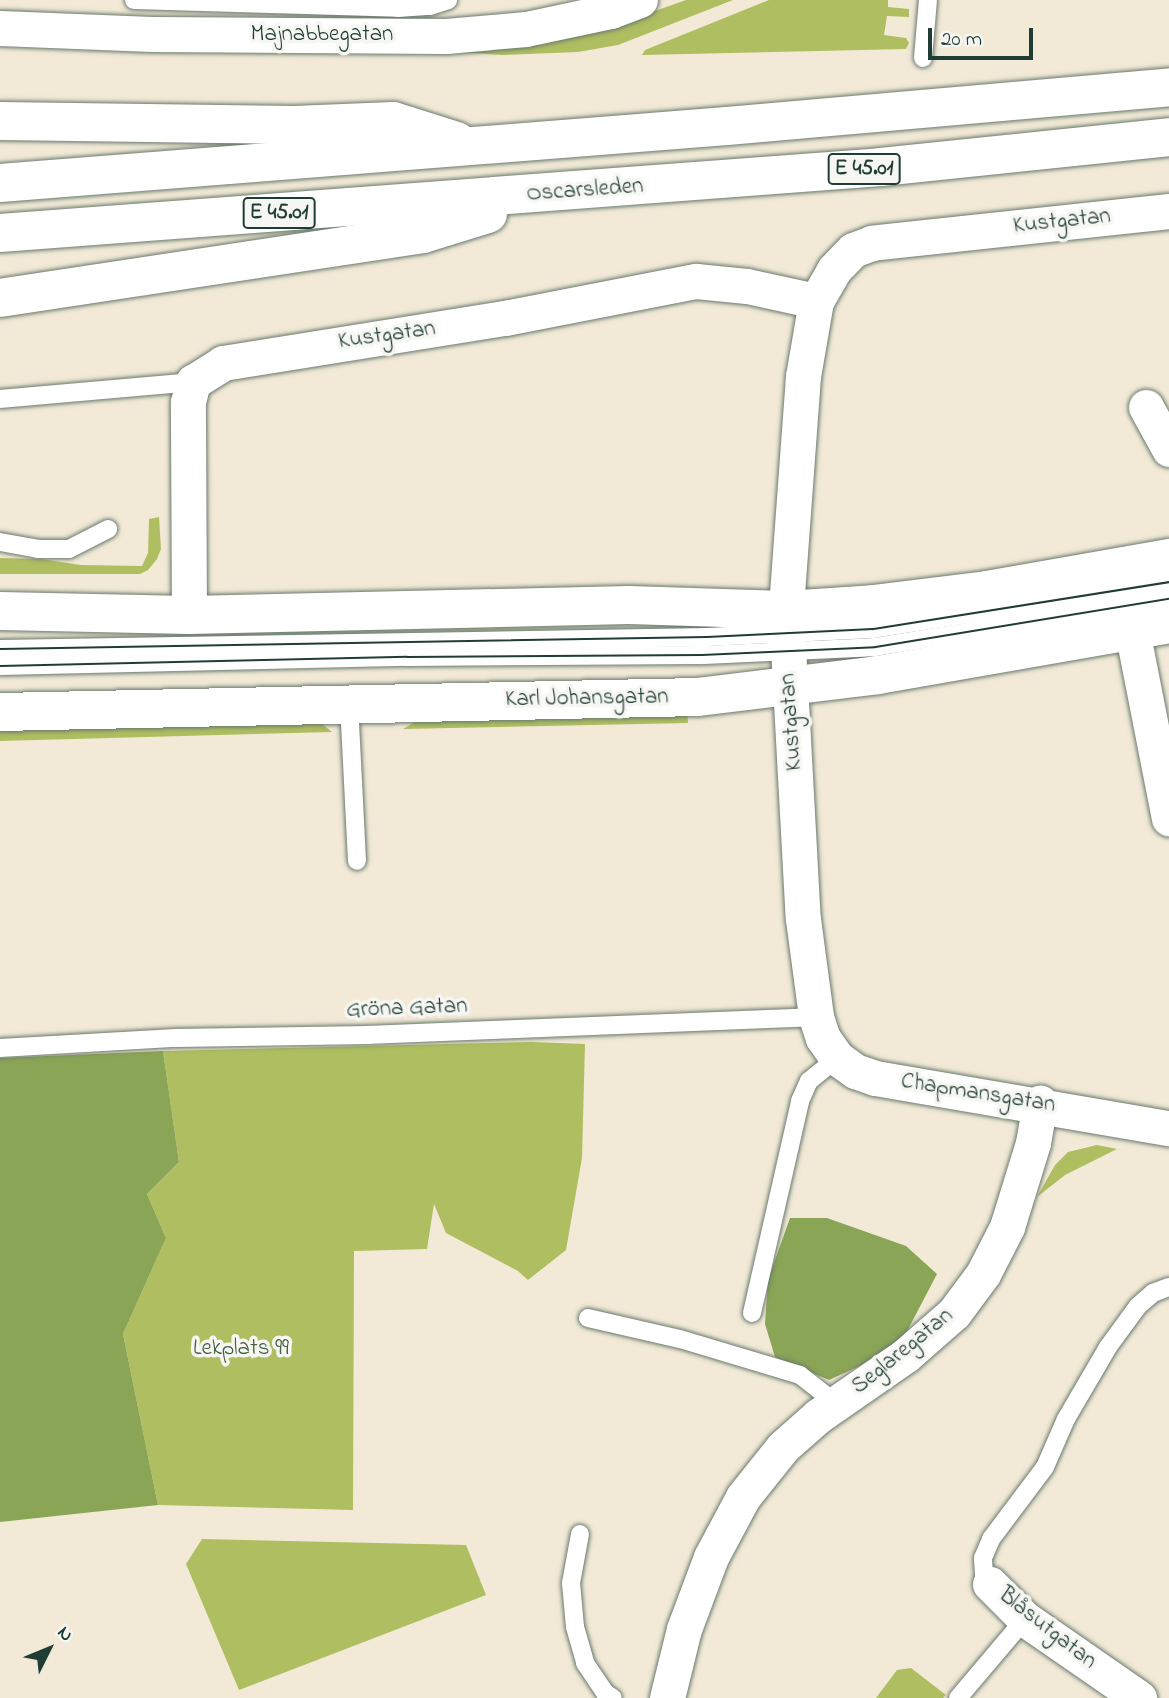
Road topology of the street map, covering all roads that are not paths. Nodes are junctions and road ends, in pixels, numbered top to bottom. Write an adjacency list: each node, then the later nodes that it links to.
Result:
1 (134, 0): 2 (lane)
2 (448, 0)
3 (640, 0): 5 (street, Majnabbegatan)
4 (929, 0): 6 (lane)
5 (0, 29)
6 (923, 58)
7 (1169, 87): 10 (main road, E 45.01)
8 (0, 121): 10 (main road)
9 (1169, 137): 12 (main road, Oscarsleden / E 45.01)
10 (474, 146): 11 (main road, E 45.01)
11 (0, 183)
12 (558, 194): 14 (main road, Oscarsleden / E 45.01); 15 (main road)
13 (1169, 211): 16 (street, Kustgatan)
14 (0, 233)
15 (0, 298)
16 (816, 301): 17 (street, Kustgatan); 30 (street, Kustgatan)
17 (192, 382): 18 (lane); 27 (street)
18 (0, 399)
19 (1146, 407): 20 (street)
20 (1169, 449)
21 (108, 529): 22 (lane)
22 (0, 542)
23 (1169, 558): 30 (main road, Karl Johansgatan)
24 (1169, 582): 30 (lane)
25 (1169, 599): 30 (lane)
26 (0, 611): 27 (main road, Karl Johansgatan)
27 (189, 615): 30 (main road, Karl Johansgatan)
28 (1169, 624): 29 (main road, Karl Johansgatan)
29 (1132, 630): 30 (main road, Karl Johansgatan); 35 (street)
30 (788, 646): 31 (lane); 32 (lane); 33 (main road, Karl Johansgatan); 37 (street, Kustgatan)
31 (0, 649)
32 (0, 666)
33 (349, 703): 34 (main road, Karl Johansgatan); 36 (lane)
34 (0, 712)
35 (1169, 818)
36 (357, 861)
37 (816, 1017): 38 (lane, Gröna Gatan); 39 (street)
38 (0, 1048)
39 (837, 1058): 40 (street, Chapmansgatan); 43 (lane)
40 (1040, 1103): 41 (street, Chapmansgatan); 45 (street, Seglaregatan)
41 (1169, 1128)
42 (1169, 1287): 47 (lane)
43 (752, 1313)
44 (588, 1318): 45 (lane, Seglaregatan)
45 (836, 1404): 50 (street, Seglaregatan)
46 (580, 1534): 49 (lane)
47 (990, 1584): 48 (street, Blåsutgatan)
48 (1026, 1619): 51 (lane); 52 (street, Blåsutgatan)
49 (613, 1698)
50 (667, 1698)
51 (958, 1698)
52 (1139, 1698)

